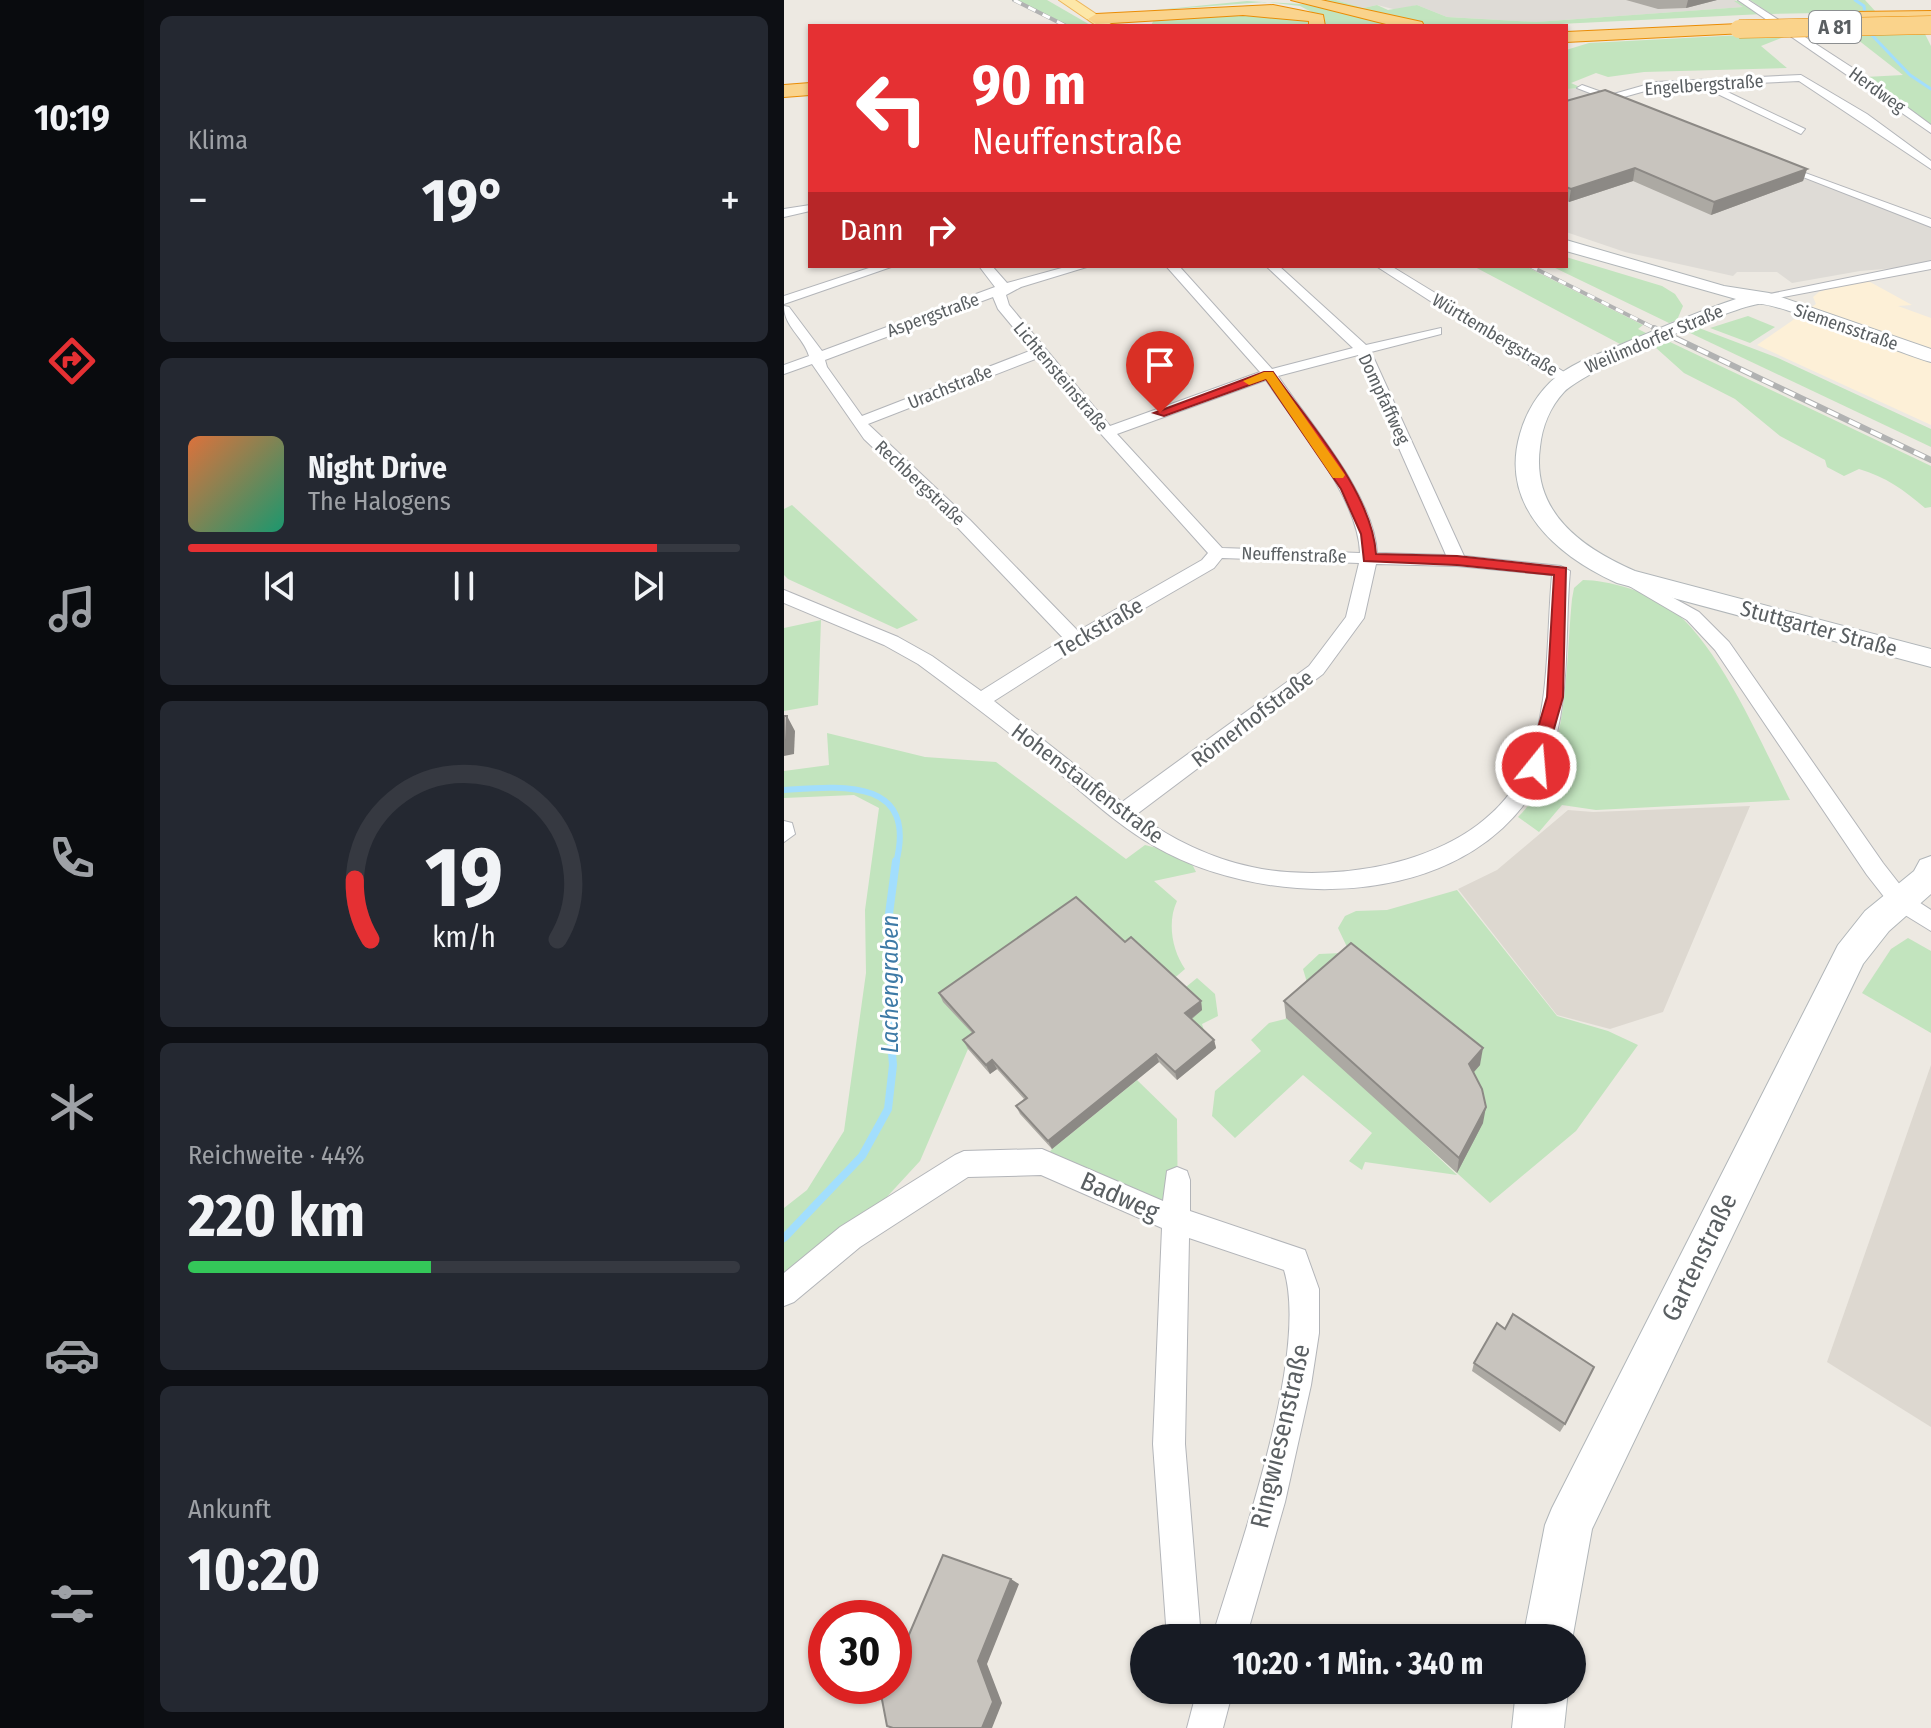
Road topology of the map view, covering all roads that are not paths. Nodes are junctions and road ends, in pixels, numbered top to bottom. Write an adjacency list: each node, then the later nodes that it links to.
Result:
1 (1066, 0): 8 (main road)
2 (1093, 0): 8 (main road)
3 (1236, 0): 6 (highway)
4 (1299, 0): 11 (highway)
5 (1742, 0): 26 (street, Herdweg)
6 (1169, 9): 8 (highway); 8 (highway); 9 (highway); 10 (highway)
7 (1931, 16): 12 (highway, A 81)
8 (1112, 17)
9 (1146, 24)
10 (1317, 24)
11 (1407, 24)
12 (1734, 25): 13 (highway, A 81, bridge); 14 (highway, A 81); 15 (highway, A 81)
13 (1931, 25)
14 (1568, 28)
15 (1621, 34): 16 (highway, A 81); 17 (highway, A 81)
16 (1568, 37)
17 (1568, 45)
18 (808, 81): 19 (highway)
19 (784, 83)
20 (1702, 83): 24 (street, Engelbergstraße); 27 (street); 29 (street, Engelbergstraße)
21 (1582, 88): 24 (street)
22 (808, 89): 23 (highway)
23 (784, 91)
24 (1609, 98): 25 (street)
25 (1636, 108)
26 (1931, 130)
27 (1801, 131)
28 (1770, 160): 32 (street)
29 (1931, 166)
30 (808, 208): 31 (street)
31 (784, 213)
32 (1931, 223)
33 (1568, 234): 44 (main road)
34 (1568, 246): 42 (main road)
35 (1931, 265): 44 (street)
36 (882, 268): 45 (street)
37 (987, 268): 43 (street, Lichtensteinstraße)
38 (1077, 268): 43 (street, Aspergstraße)
39 (1174, 268): 54 (street)
40 (1274, 268): 49 (street, Dompfaffweg)
41 (1385, 268): 55 (street, Württembergstraße)
42 (1669, 275): 44 (main road); 47 (main road)
43 (1000, 290): 50 (street, Lichtensteinstraße); 52 (street, Aspergstraße)
44 (1762, 297): 47 (main road, Weilimdorfer Straße); 51 (main road, Siemensstraße)
45 (784, 300)
46 (784, 310): 52 (street, Rechbergstraße)
47 (1707, 316): 55 (main road, Weilimdorfer Straße)
48 (1436, 331): 49 (street)
49 (1363, 350): 54 (street); 61 (street, Dompfaffweg)
50 (1041, 352): 56 (street, Urachstraße); 57 (street, Lichtensteinstraße)
51 (1931, 356)
52 (817, 358): 53 (street, Aspergstraße); 56 (street, Rechbergstraße)
53 (784, 370)
54 (1269, 374): 57 (street); 59 (street)
55 (1567, 378): 60 (main road, Weilimdorfer Straße)
56 (858, 423): 66 (street, Rechbergstraße)
57 (1107, 432): 58 (street, Lichtensteinstraße)
58 (1217, 553): 59 (street, Neuffenstraße); 66 (street, Teckstraße)
59 (1369, 558): 61 (street, Neuffenstraße); 70 (street, Römerhofstraße)
60 (1584, 558): 62 (street); 63 (main road, Weilimdorfer Straße)
61 (1457, 561): 62 (street, Neuffenstraße)
62 (1561, 571): 70 (street, Hohenstaufenstraße)
63 (1626, 577): 65 (main road, Weilimdorfer Straße); 67 (street, Weilimdorfer Straße)
64 (784, 596): 69 (street, Hohenstaufenstraße)
65 (1708, 598): 67 (street, Weilimdorfer Straße); 68 (main road, Stuttgarter Straße)
66 (1076, 640): 69 (street, Teckstraße)
67 (1722, 646): 72 (street, Weilimdorfer Straße)
68 (1931, 658)
69 (980, 701): 70 (street, Hohenstaufenstraße)
70 (1124, 812)
71 (1931, 869): 72 (main road, Gartenstraße)
72 (1916, 911): 78 (main road, Gartenstraße)
73 (1177, 1180): 74 (street)
74 (1178, 1221): 75 (street, Badweg); 76 (street, Badweg); 77 (street, Ringwiesenstraße)
75 (784, 1292)
76 (1183, 1624)
77 (1233, 1624)
78 (1551, 1624)
79 (1541, 1704): 80 (main road)
80 (1538, 1728)

